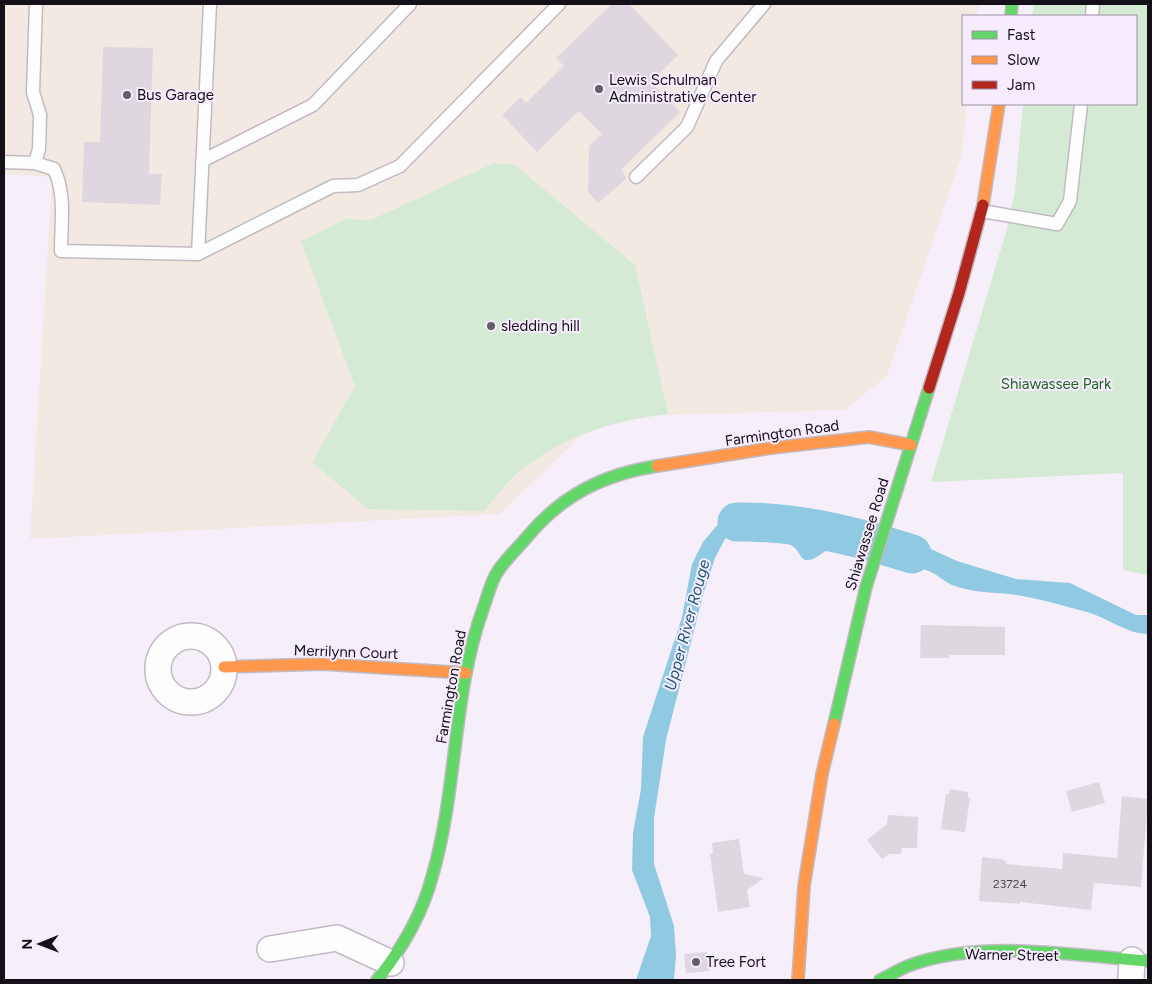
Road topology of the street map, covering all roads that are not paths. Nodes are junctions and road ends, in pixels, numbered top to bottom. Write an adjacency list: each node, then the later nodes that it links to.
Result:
1 (36, 4): 10 (lane)
2 (210, 4): 8 (lane)
3 (410, 4): 8 (lane)
4 (559, 4): 13 (lane)
5 (764, 4): 11 (lane)
6 (999, 105): 12 (street, Shiawassee Road)
7 (1082, 105): 12 (lane)
8 (202, 160): 13 (lane)
9 (4, 162): 10 (lane)
10 (35, 163): 13 (lane)
11 (636, 177)
12 (982, 211): 14 (street, Shiawassee Road)
13 (198, 254)
14 (911, 444): 16 (street, Farmington Road); 19 (street, Shiawassee Road)
15 (224, 668): 16 (street, Merrilynn Court)
16 (466, 674): 20 (street, Farmington Road)
17 (270, 949): 20 (street)
18 (1137, 967): 22 (street, Warner Street)
19 (799, 970): 21 (street)
20 (384, 971)
21 (815, 980)
22 (880, 980)

